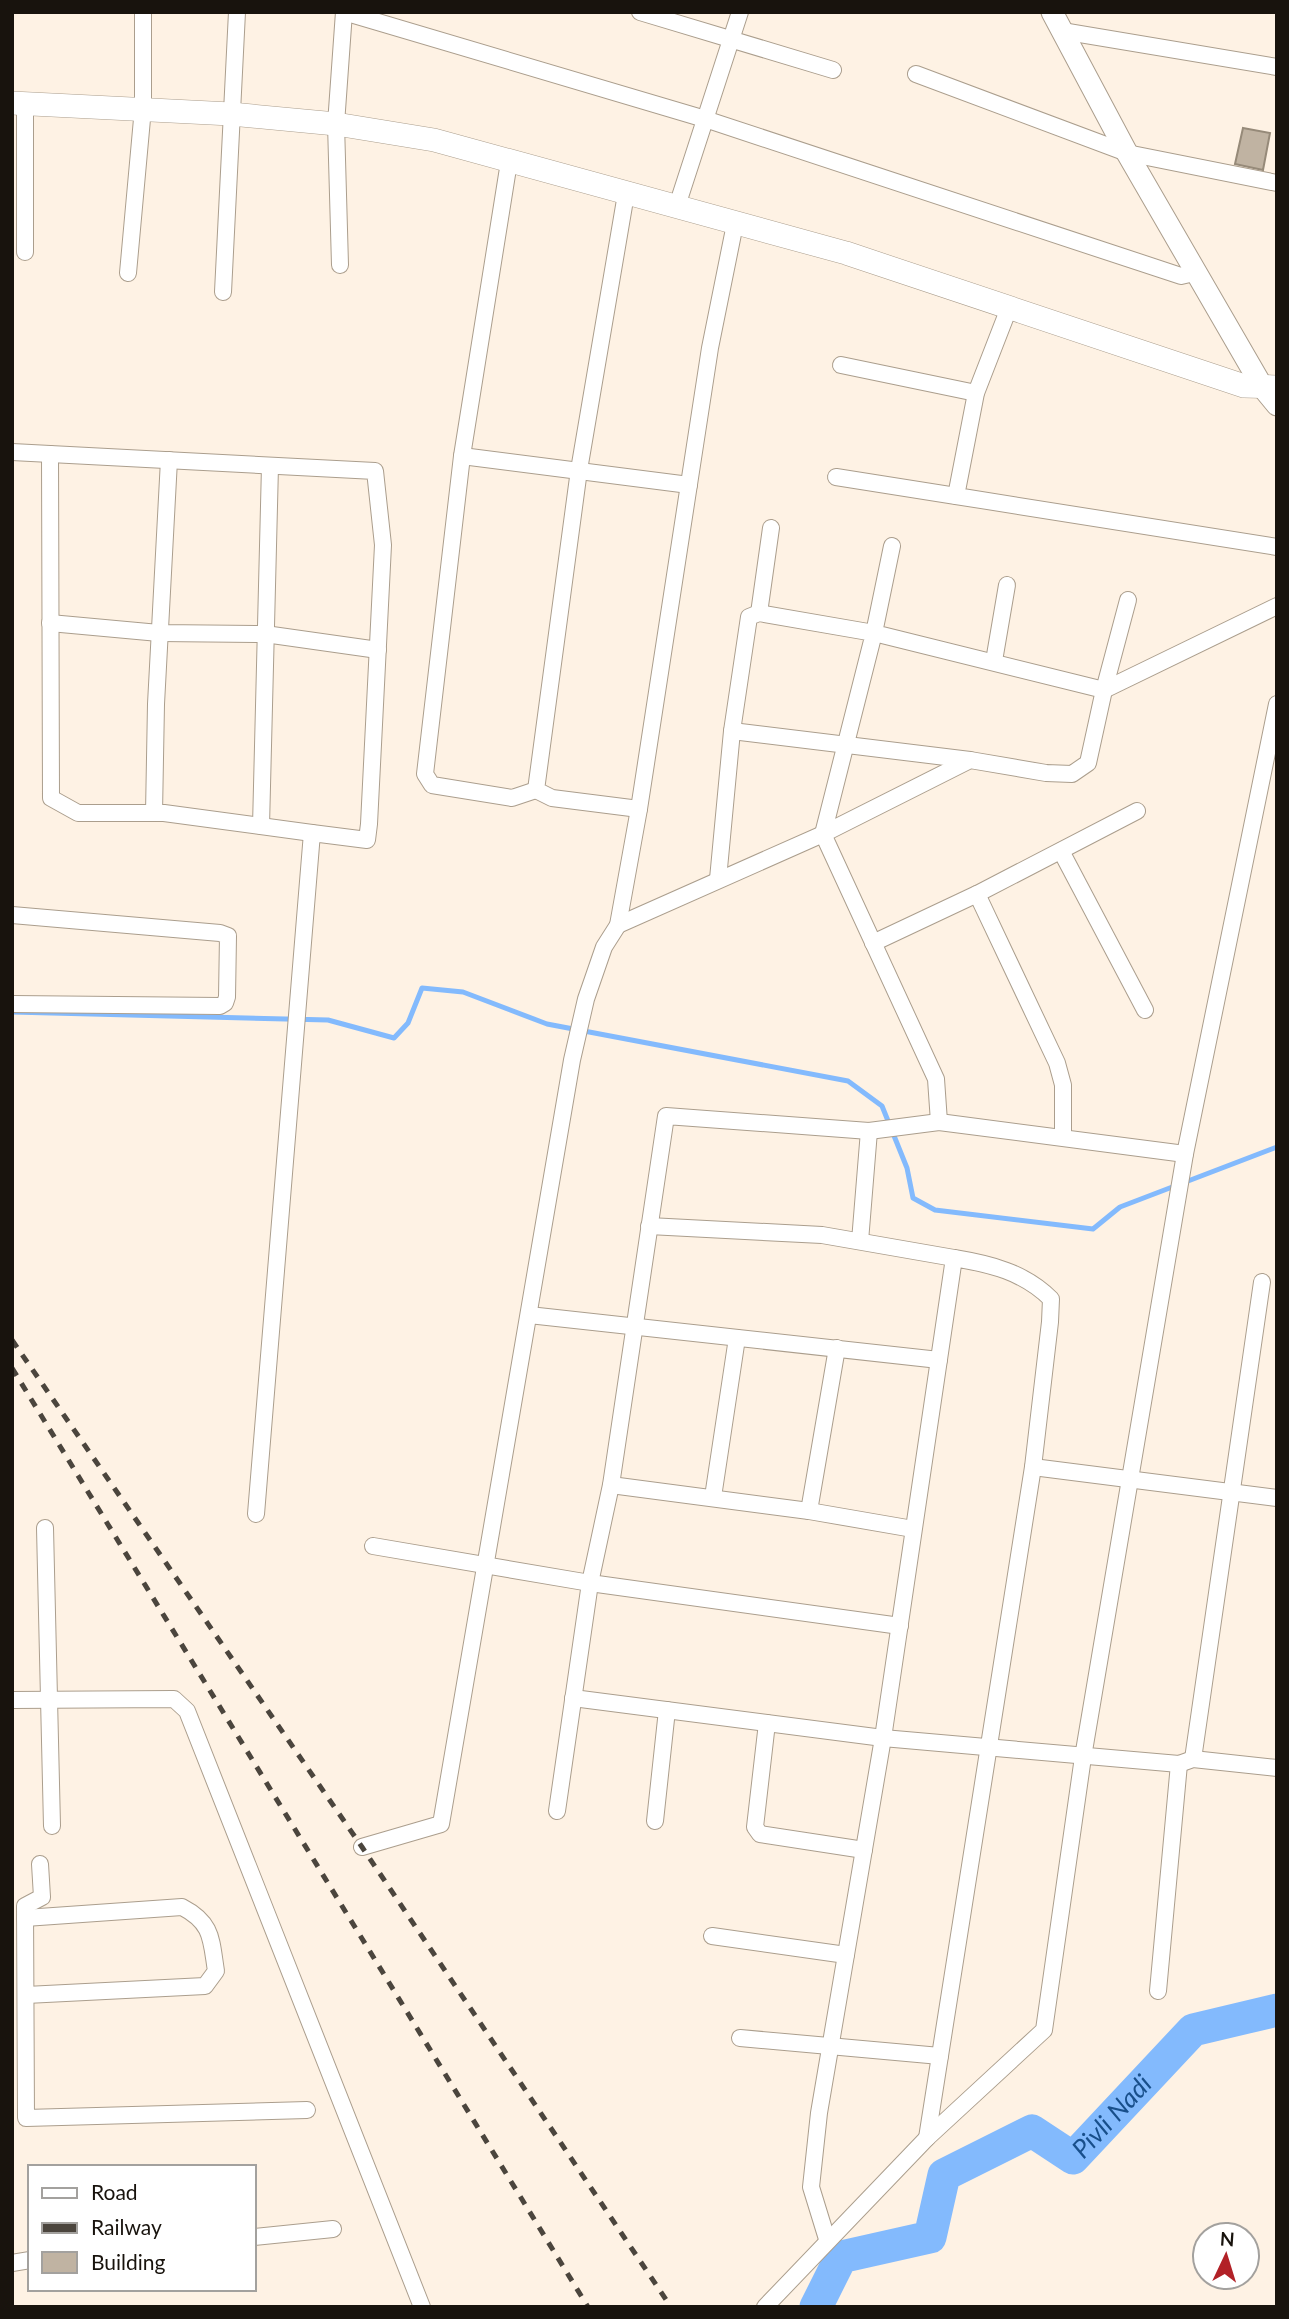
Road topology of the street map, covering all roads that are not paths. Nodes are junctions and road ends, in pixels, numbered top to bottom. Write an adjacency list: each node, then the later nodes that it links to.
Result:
1 (143, 12): 13 (street)
2 (237, 12): 14 (street)
3 (344, 12): 15 (street); 16 (street)
4 (639, 12): 8 (street)
5 (740, 12): 8 (street)
6 (1052, 12): 7 (street)
7 (1062, 31): 9 (street); 17 (street)
8 (731, 40): 10 (street); 15 (street)
9 (1277, 67)
10 (833, 69)
11 (916, 74): 17 (street)
12 (18, 103): 13 (main road); 23 (street)
13 (143, 108): 14 (main road); 25 (street)
14 (231, 114): 16 (main road); 27 (street)
15 (705, 119): 21 (street); 26 (street)
16 (336, 124): 18 (main road); 24 (street)
17 (1127, 153): 19 (street); 26 (street)
18 (509, 162): 20 (main road); 34 (street)
19 (1277, 183)
20 (626, 194): 21 (main road); 37 (street)
21 (676, 209): 22 (main road)
22 (735, 224): 28 (main road); 39 (street)
23 (24, 252)
24 (340, 265)
25 (128, 273)
26 (1195, 273): 31 (street)
27 (223, 292)
28 (1009, 308): 30 (street); 31 (main road)
29 (841, 365): 30 (street)
30 (976, 393): 40 (street)
31 (1272, 394)
32 (12, 452): 33 (street)
33 (50, 454): 35 (street); 48 (street)
34 (462, 456): 37 (street); 59 (street)
35 (169, 460): 36 (street); 50 (street)
36 (270, 466): 51 (street); 52 (street)
37 (579, 470): 39 (street); 59 (street)
38 (836, 477): 40 (street)
39 (689, 485): 60 (street)
40 (956, 496): 43 (street)
41 (771, 528): 47 (street)
42 (892, 546): 49 (street)
43 (1277, 547)
44 (1007, 585): 53 (street)
45 (1128, 600): 54 (street)
46 (1277, 607): 54 (street)
47 (759, 613): 49 (street); 56 (street)
48 (50, 623): 50 (street); 62 (street)
49 (874, 633): 53 (street); 57 (street)
50 (159, 634): 51 (street); 62 (street)
51 (265, 634): 52 (street); 63 (street)
52 (378, 650): 64 (street)
53 (994, 661): 54 (street)
54 (1104, 690): 58 (street)
55 (1277, 704): 77 (street)
56 (732, 731): 57 (street); 67 (street)
57 (844, 743): 58 (street); 65 (street)
58 (970, 760): 65 (street)
59 (536, 790): 60 (street)
60 (639, 809): 70 (street)
61 (1137, 810): 66 (street)
62 (154, 813): 63 (street)
63 (261, 826): 64 (street)
64 (313, 833): 94 (street)
65 (823, 834): 67 (street); 71 (street)
66 (1061, 851): 68 (street); 73 (street)
67 (719, 879): 70 (street)
68 (977, 894): 71 (street); 76 (street)
69 (12, 915): 72 (street)
70 (618, 925): 82 (street)
71 (873, 943): 74 (street)
72 (12, 1003)
73 (1145, 1010)
74 (939, 1122): 75 (street); 76 (street)
75 (869, 1131): 78 (street); 79 (street)
76 (1063, 1137): 77 (street)
77 (1185, 1154): 88 (street)
78 (649, 1226): 79 (street); 83 (street)
79 (860, 1241): 80 (street)
80 (954, 1258): 86 (street); 87 (street)
81 (1262, 1282): 90 (street)
82 (529, 1315): 83 (street); 98 (street)
83 (633, 1328): 84 (street); 89 (street)
84 (737, 1338): 85 (street); 91 (street)
85 (837, 1348): 86 (street); 93 (street)
86 (939, 1360): 96 (street)
87 (1033, 1466): 88 (street); 107 (street)
88 (1132, 1480): 90 (street); 108 (street)
89 (611, 1485): 91 (street); 99 (street)
90 (1232, 1494): 92 (street); 109 (street)
91 (713, 1497): 93 (street)
92 (1277, 1497)
93 (809, 1511): 96 (street)
94 (256, 1514)
95 (45, 1528): 103 (street)
96 (913, 1529): 100 (street)
97 (373, 1546): 98 (street)
98 (486, 1565): 99 (street); 114 (street)
99 (590, 1583): 100 (street); 101 (street)
100 (900, 1626): 106 (street)
101 (573, 1698): 104 (street); 111 (street)
102 (12, 1700): 103 (street)
103 (47, 1700): 113 (street); 130 (street)
104 (667, 1710): 105 (street); 112 (street)
105 (767, 1723): 106 (street); 115 (street)
106 (883, 1738): 107 (street); 115 (street)
107 (989, 1748): 108 (street); 124 (street)
108 (1083, 1757): 109 (street); 126 (street)
109 (1186, 1762): 110 (street); 120 (street)
110 (1277, 1768)
111 (557, 1811)
112 (656, 1821)
113 (52, 1826)
114 (362, 1847)
115 (864, 1850): 119 (street)
116 (40, 1864): 117 (street)
117 (25, 1919): 121 (street); 121 (street)
118 (712, 1936): 119 (street)
119 (846, 1955): 123 (street)
120 (1158, 1991)
121 (21, 2003): 125 (street)
122 (740, 2038): 123 (street)
123 (830, 2047): 124 (street); 129 (street)
124 (940, 2056): 126 (street)
125 (307, 2110)
126 (927, 2138): 129 (street)
127 (333, 2230): 128 (street)
128 (256, 2237)
129 (827, 2239): 131 (street)
130 (422, 2307)
131 (765, 2307)

